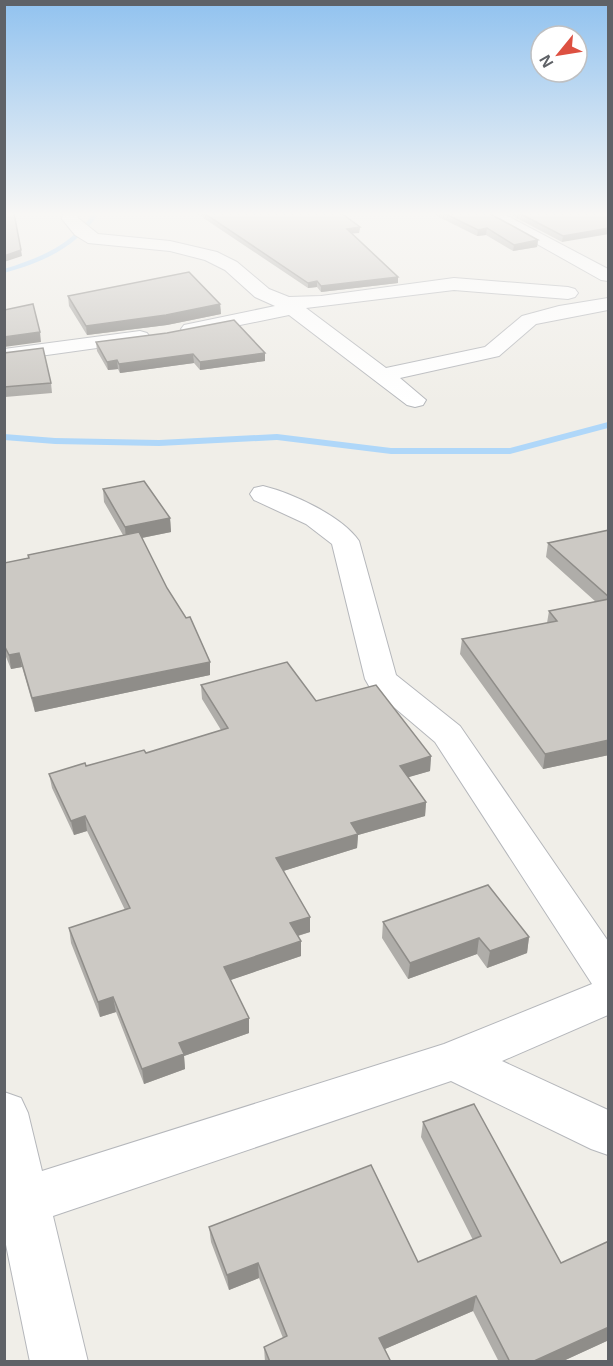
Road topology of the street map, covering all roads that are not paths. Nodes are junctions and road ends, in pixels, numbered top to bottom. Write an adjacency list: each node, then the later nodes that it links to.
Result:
1 (243, 277): 4 (street)
2 (568, 293): 4 (street)
3 (609, 304): 6 (street)
4 (289, 305): 5 (street); 6 (street)
5 (4, 355)
6 (382, 375): 7 (street)
7 (415, 400)
8 (263, 494): 9 (street)
9 (609, 973)
10 (609, 996): 11 (street)
11 (454, 1060): 13 (street); 14 (street)
12 (4, 1113): 14 (street)
13 (609, 1132)
14 (14, 1205): 15 (street)
15 (59, 1362)

